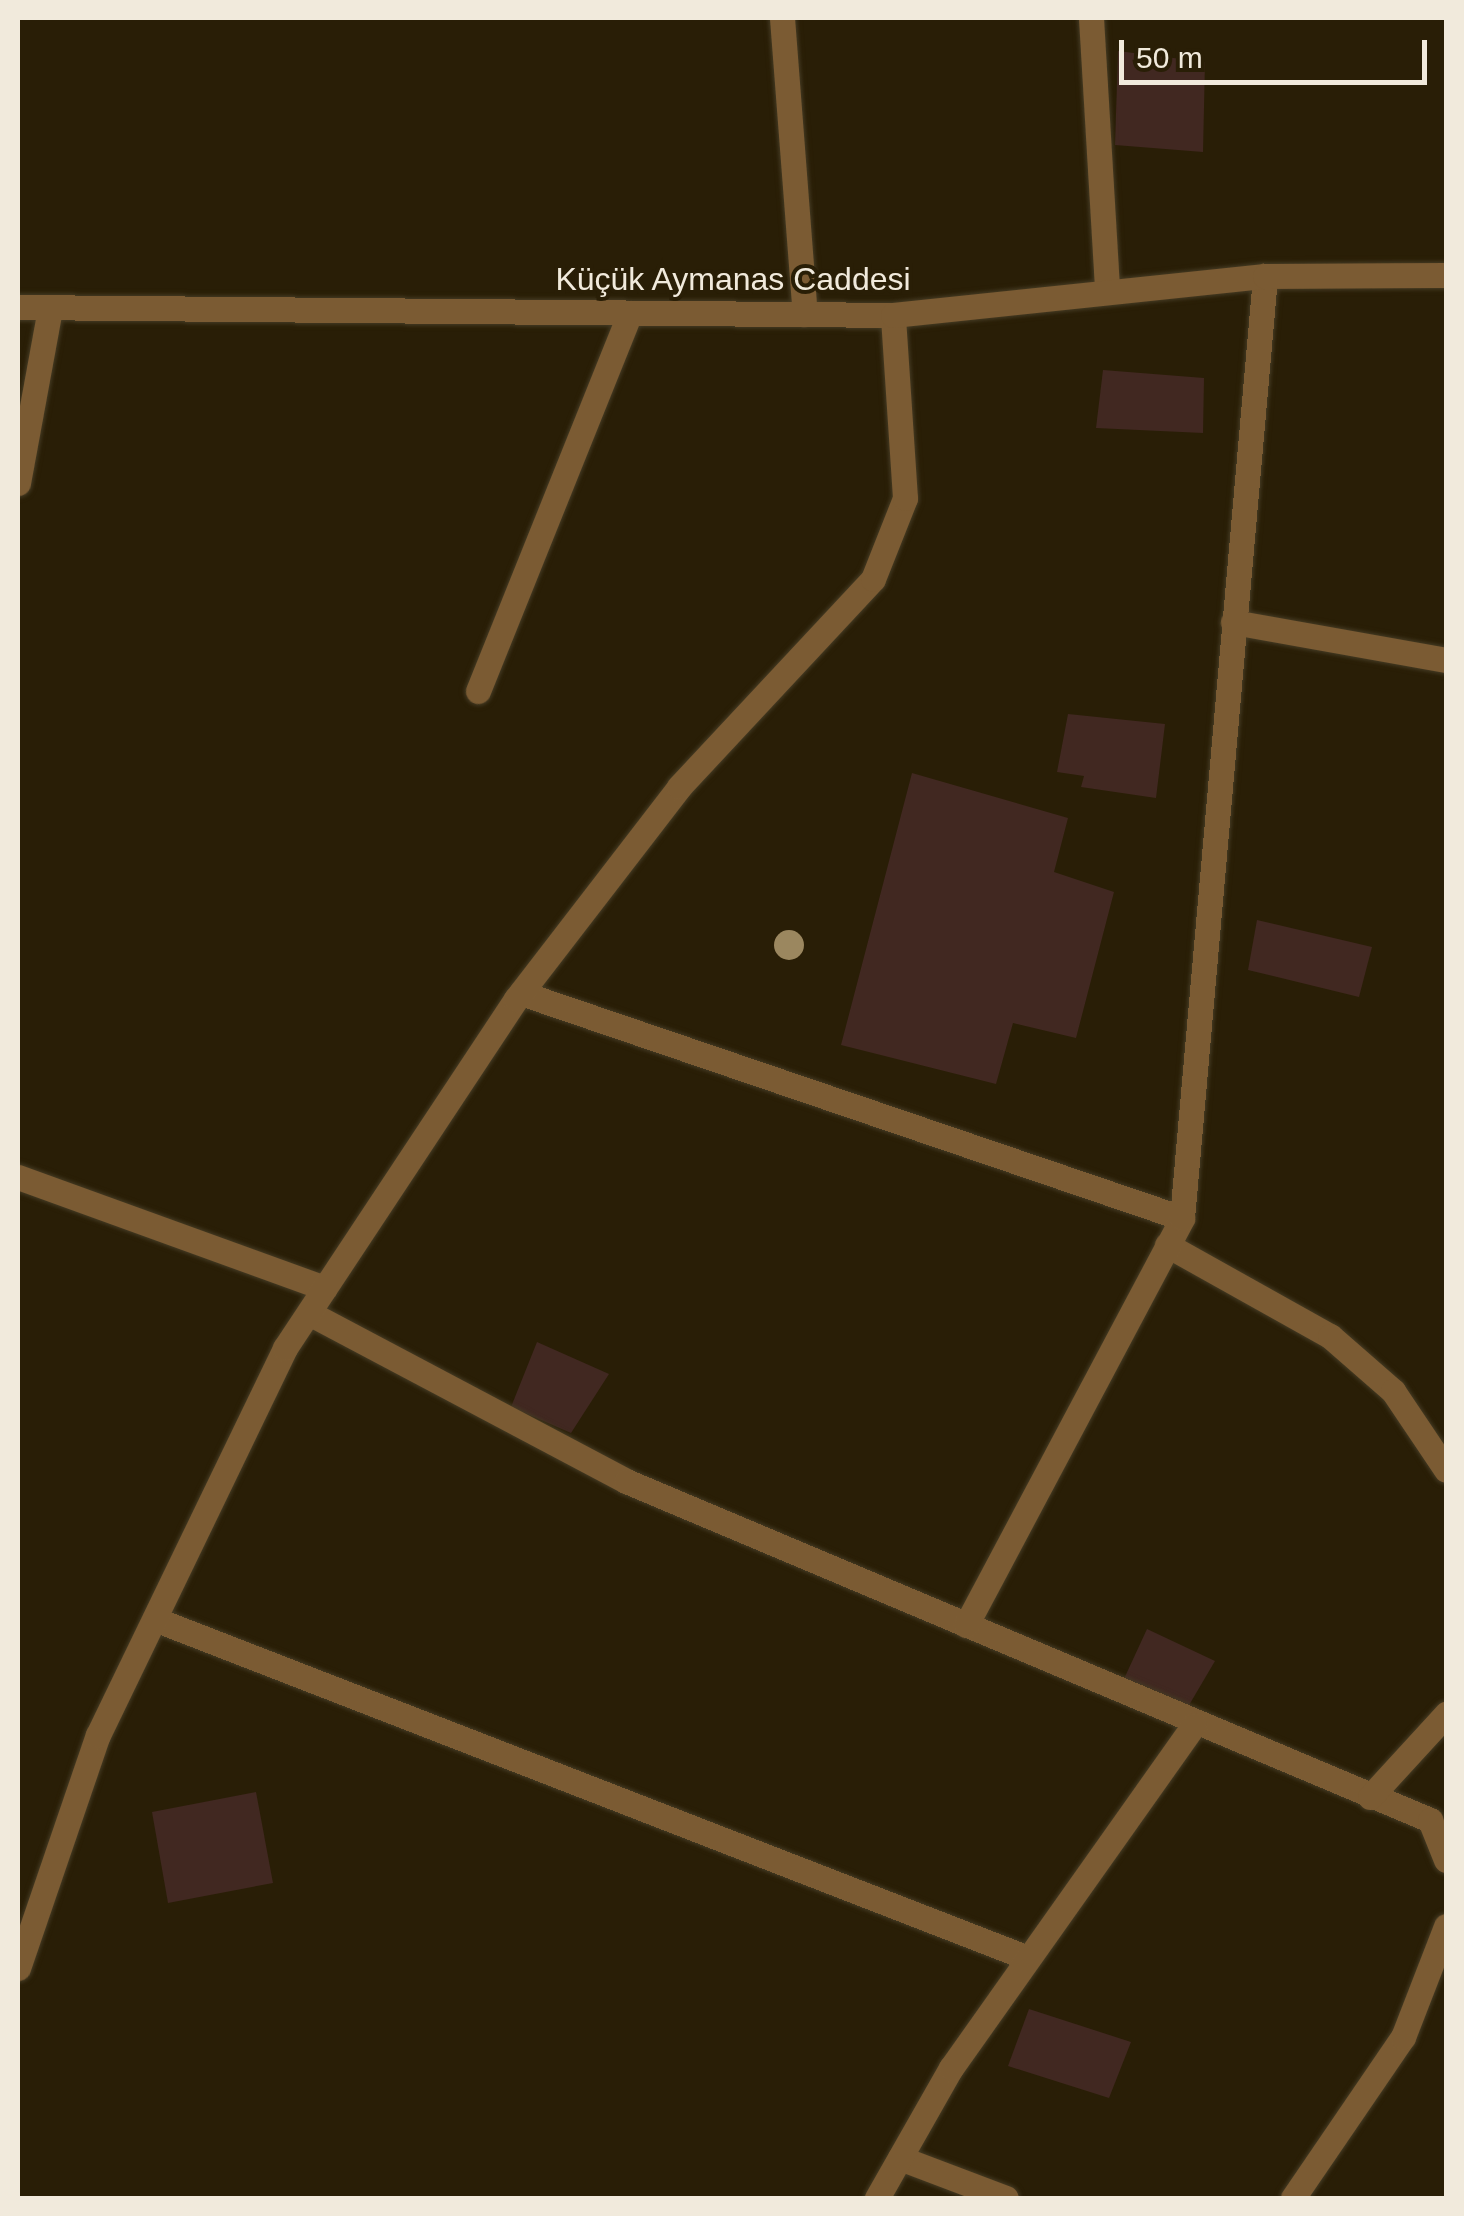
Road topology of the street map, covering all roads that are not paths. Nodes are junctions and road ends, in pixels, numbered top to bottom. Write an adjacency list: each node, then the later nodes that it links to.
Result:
1 (782, 18): 9 (street)
2 (1092, 18): 5 (street)
3 (1446, 275): 4 (street, Küçük Aymanas Caddesi)
4 (1265, 276): 5 (street, Küçük Aymanas Caddesi); 12 (street)
5 (1108, 290): 10 (street, Küçük Aymanas Caddesi)
6 (18, 307): 7 (street, Küçük Aymanas Caddesi)
7 (50, 308): 8 (street, Küçük Aymanas Caddesi); 11 (street)
8 (630, 313): 9 (street, Küçük Aymanas Caddesi); 14 (street)
9 (805, 314): 10 (street, Küçük Aymanas Caddesi)
10 (892, 315): 15 (street)
11 (18, 483)
12 (1233, 622): 13 (street); 17 (street)
13 (1446, 660)
14 (478, 691)
15 (521, 992): 17 (street); 19 (street)
16 (18, 1178): 19 (street)
17 (1182, 1218): 18 (street)
18 (1167, 1245): 21 (street); 23 (street)
19 (325, 1288): 20 (street)
20 (309, 1312): 22 (street); 23 (street)
21 (1446, 1470)
22 (157, 1620): 29 (street); 30 (street)
23 (966, 1625): 25 (street)
24 (1446, 1714): 26 (street)
25 (1194, 1725): 26 (street); 29 (street)
26 (1370, 1797): 27 (street)
27 (1446, 1860)
28 (1446, 1926): 34 (street)
29 (1028, 1958): 31 (street)
30 (18, 1968)
31 (900, 2158): 32 (street); 33 (street)
32 (877, 2198)
33 (1006, 2198)
34 (1293, 2198)

